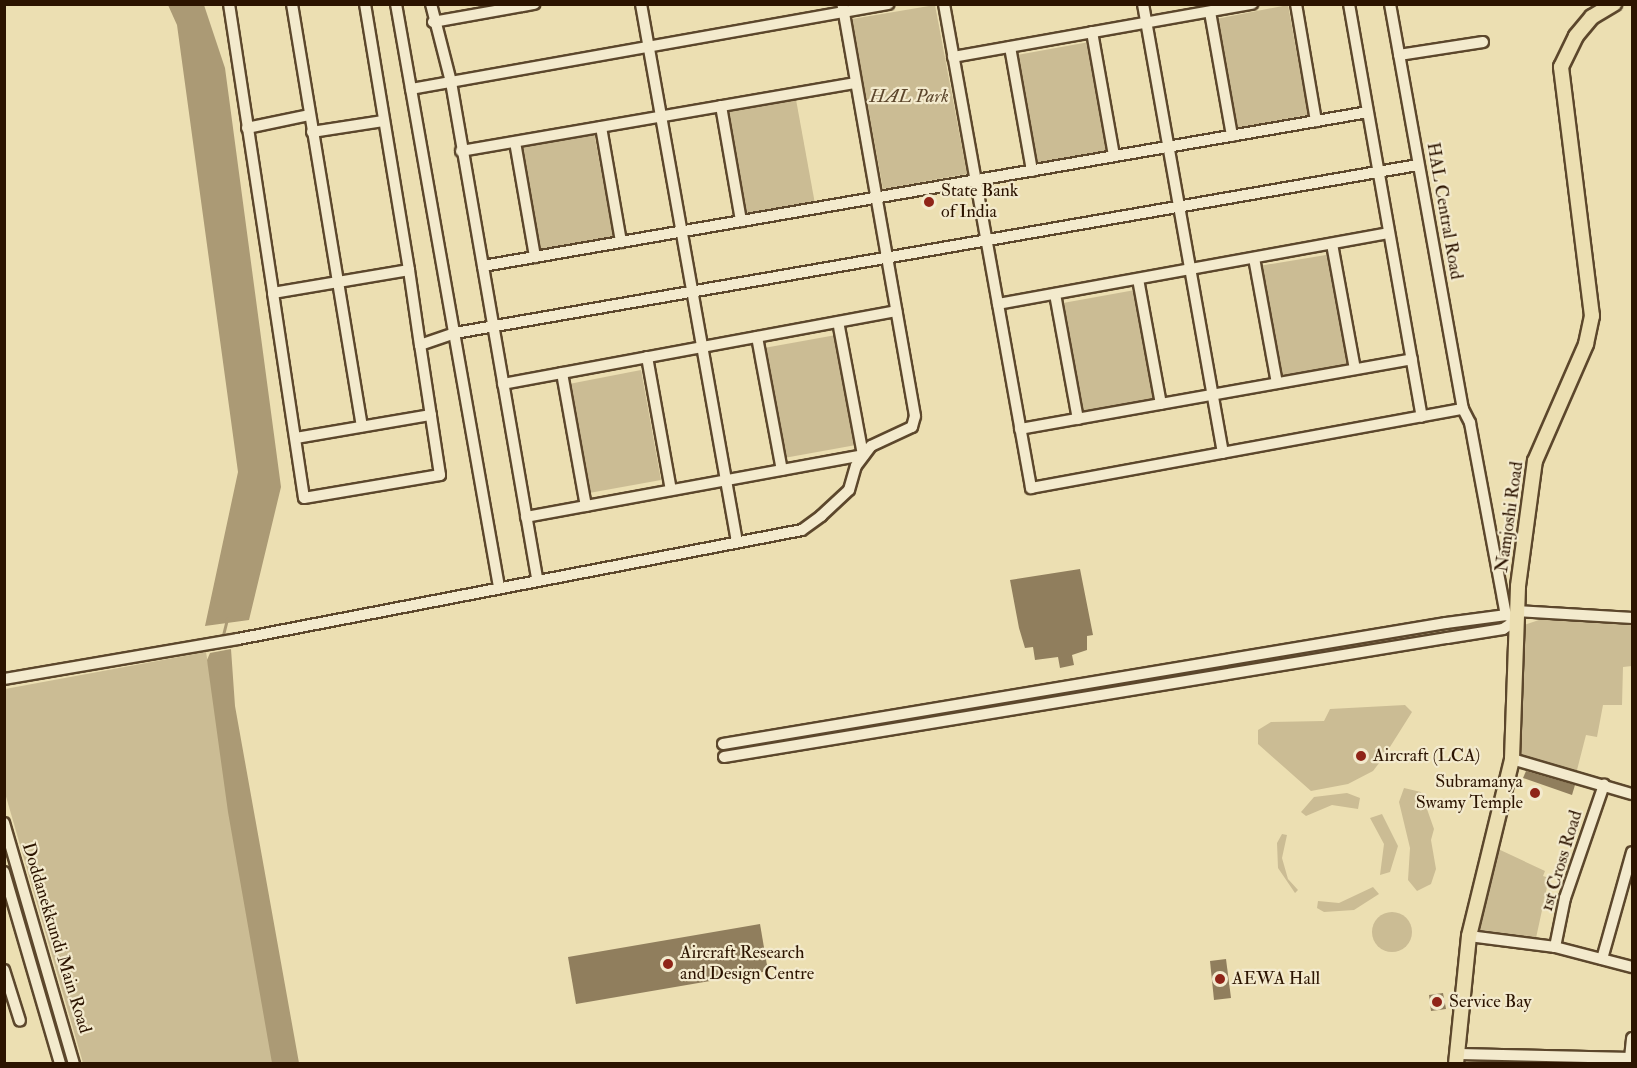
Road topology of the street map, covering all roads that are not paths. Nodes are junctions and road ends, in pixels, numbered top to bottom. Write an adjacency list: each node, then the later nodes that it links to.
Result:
1 (229, 4): 37 (street)
2 (292, 4): 32 (street)
3 (365, 4): 34 (street)
4 (396, 4): 29 (street)
5 (431, 4): 19 (street)
6 (534, 4): 16 (street)
7 (640, 4): 23 (street)
8 (888, 4): 17 (street)
9 (944, 4): 26 (street)
10 (1143, 4): 20 (street)
11 (1252, 4): 18 (street)
12 (1296, 4): 35 (street)
13 (1348, 4): 31 (street)
14 (1390, 4): 25 (street, HAL Central Road)
15 (1614, 4): 100 (main road, Namjoshi Road)
16 (495, 8): 19 (street)
17 (842, 9): 23 (street); 28 (street)
18 (1210, 12): 20 (street); 39 (street)
19 (433, 22): 27 (street)
20 (1146, 23): 21 (street); 41 (street)
21 (1092, 32): 24 (street); 43 (street)
22 (1483, 42): 25 (street)
23 (648, 47): 27 (street); 33 (street)
24 (1010, 47): 26 (street); 46 (street)
25 (1399, 55): 44 (street, HAL Central Road)
26 (953, 57): 47 (street)
27 (451, 82): 29 (street); 42 (street)
28 (855, 83): 30 (street); 48 (street)
29 (411, 89): 71 (street)
30 (721, 106): 33 (street); 50 (street)
31 (1368, 112): 35 (street); 45 (street)
32 (309, 115): 37 (street); 38 (street)
33 (661, 117): 36 (street); 51 (street)
34 (383, 121): 38 (street); 61 (street)
35 (1316, 121): 39 (street)
36 (601, 127): 40 (street); 54 (street)
37 (247, 128): 65 (street)
38 (312, 132): 63 (street)
39 (1232, 136): 41 (street)
40 (515, 142): 42 (street); 56 (street)
41 (1168, 147): 43 (street); 49 (street)
42 (461, 151): 59 (street)
43 (1114, 156): 46 (street)
44 (1418, 165): 45 (street); 83 (street, HAL Central Road)
45 (1378, 169): 49 (street); 52 (street)
46 (1032, 171): 47 (street)
47 (975, 181): 48 (street); 53 (street)
48 (876, 198): 50 (street); 57 (street)
49 (1179, 205): 53 (street); 60 (street)
50 (741, 221): 51 (street)
51 (681, 232): 54 (street); 64 (street)
52 (1389, 233): 55 (street); 76 (street)
53 (986, 239): 57 (street); 67 (street)
54 (621, 242): 56 (street)
55 (1332, 244): 58 (street); 77 (street)
56 (535, 257): 59 (street)
57 (887, 257): 64 (street); 68 (street)
58 (1254, 258): 60 (street); 79 (street)
59 (483, 266): 70 (street)
60 (1190, 269): 62 (street); 81 (street)
61 (409, 270): 63 (street); 73 (street)
62 (1138, 279): 66 (street); 82 (street)
63 (339, 285): 65 (street); 87 (street)
64 (692, 291): 70 (street); 74 (street)
65 (273, 293): 89 (street)
66 (1055, 294): 67 (street); 86 (street)
67 (998, 304): 88 (street)
68 (896, 311): 69 (street); 91 (street)
69 (838, 322): 72 (street); 91 (street)
70 (493, 327): 71 (street); 80 (street)
71 (455, 333): 73 (street); 99 (street)
72 (757, 337): 74 (street); 92 (street)
73 (420, 345): 84 (street)
74 (702, 347): 75 (street); 93 (street)
75 (647, 357): 78 (street); 94 (street)
76 (1412, 358): 77 (street); 85 (street)
77 (1355, 369): 79 (street)
78 (562, 373): 80 (street); 95 (street)
79 (1276, 383): 81 (street)
80 (503, 384): 96 (street)
81 (1213, 394): 82 (street); 90 (street)
82 (1161, 404): 86 (street)
83 (1463, 409): 85 (street); 100 (street, HAL Central Road)
84 (431, 415): 87 (street); 89 (street)
85 (1422, 417): 90 (street)
86 (1078, 419): 88 (street)
87 (362, 426): 89 (street)
88 (1020, 429): 90 (street)
89 (296, 438)
90 (1223, 453)
91 (863, 455): 92 (street); 97 (street)
92 (782, 470): 93 (street)
93 (726, 480): 94 (street); 97 (street)
94 (671, 490): 95 (street)
95 (586, 506): 96 (street)
96 (526, 517): 98 (street)
97 (737, 542): 98 (street)
98 (537, 578): 99 (street)
99 (499, 587): 102 (street)
100 (1513, 615): 101 (street); 103 (street); 104 (street); 105 (main road, Namjoshi Road)
101 (1632, 618)
102 (4, 679)
103 (723, 744)
104 (724, 757)
105 (1512, 759): 106 (street); 111 (main road, Namjoshi Road)
106 (1604, 785): 107 (street); 112 (street, 1st Cross Road)
107 (1632, 794)
108 (4, 823): 121 (street, Doddanekkundi Main Road)
109 (1632, 852): 113 (street)
110 (4, 872): 120 (street, Doddanekkundi Main Road)
111 (1469, 936): 112 (street); 118 (main road, Namjoshi Road)
112 (1555, 947): 113 (street)
113 (1602, 959): 114 (street)
114 (1632, 967)
115 (4, 970): 116 (street)
116 (20, 1021)
117 (1632, 1038): 119 (street)
118 (1458, 1058): 119 (street)
119 (1631, 1058)
120 (60, 1064)
121 (74, 1064)

